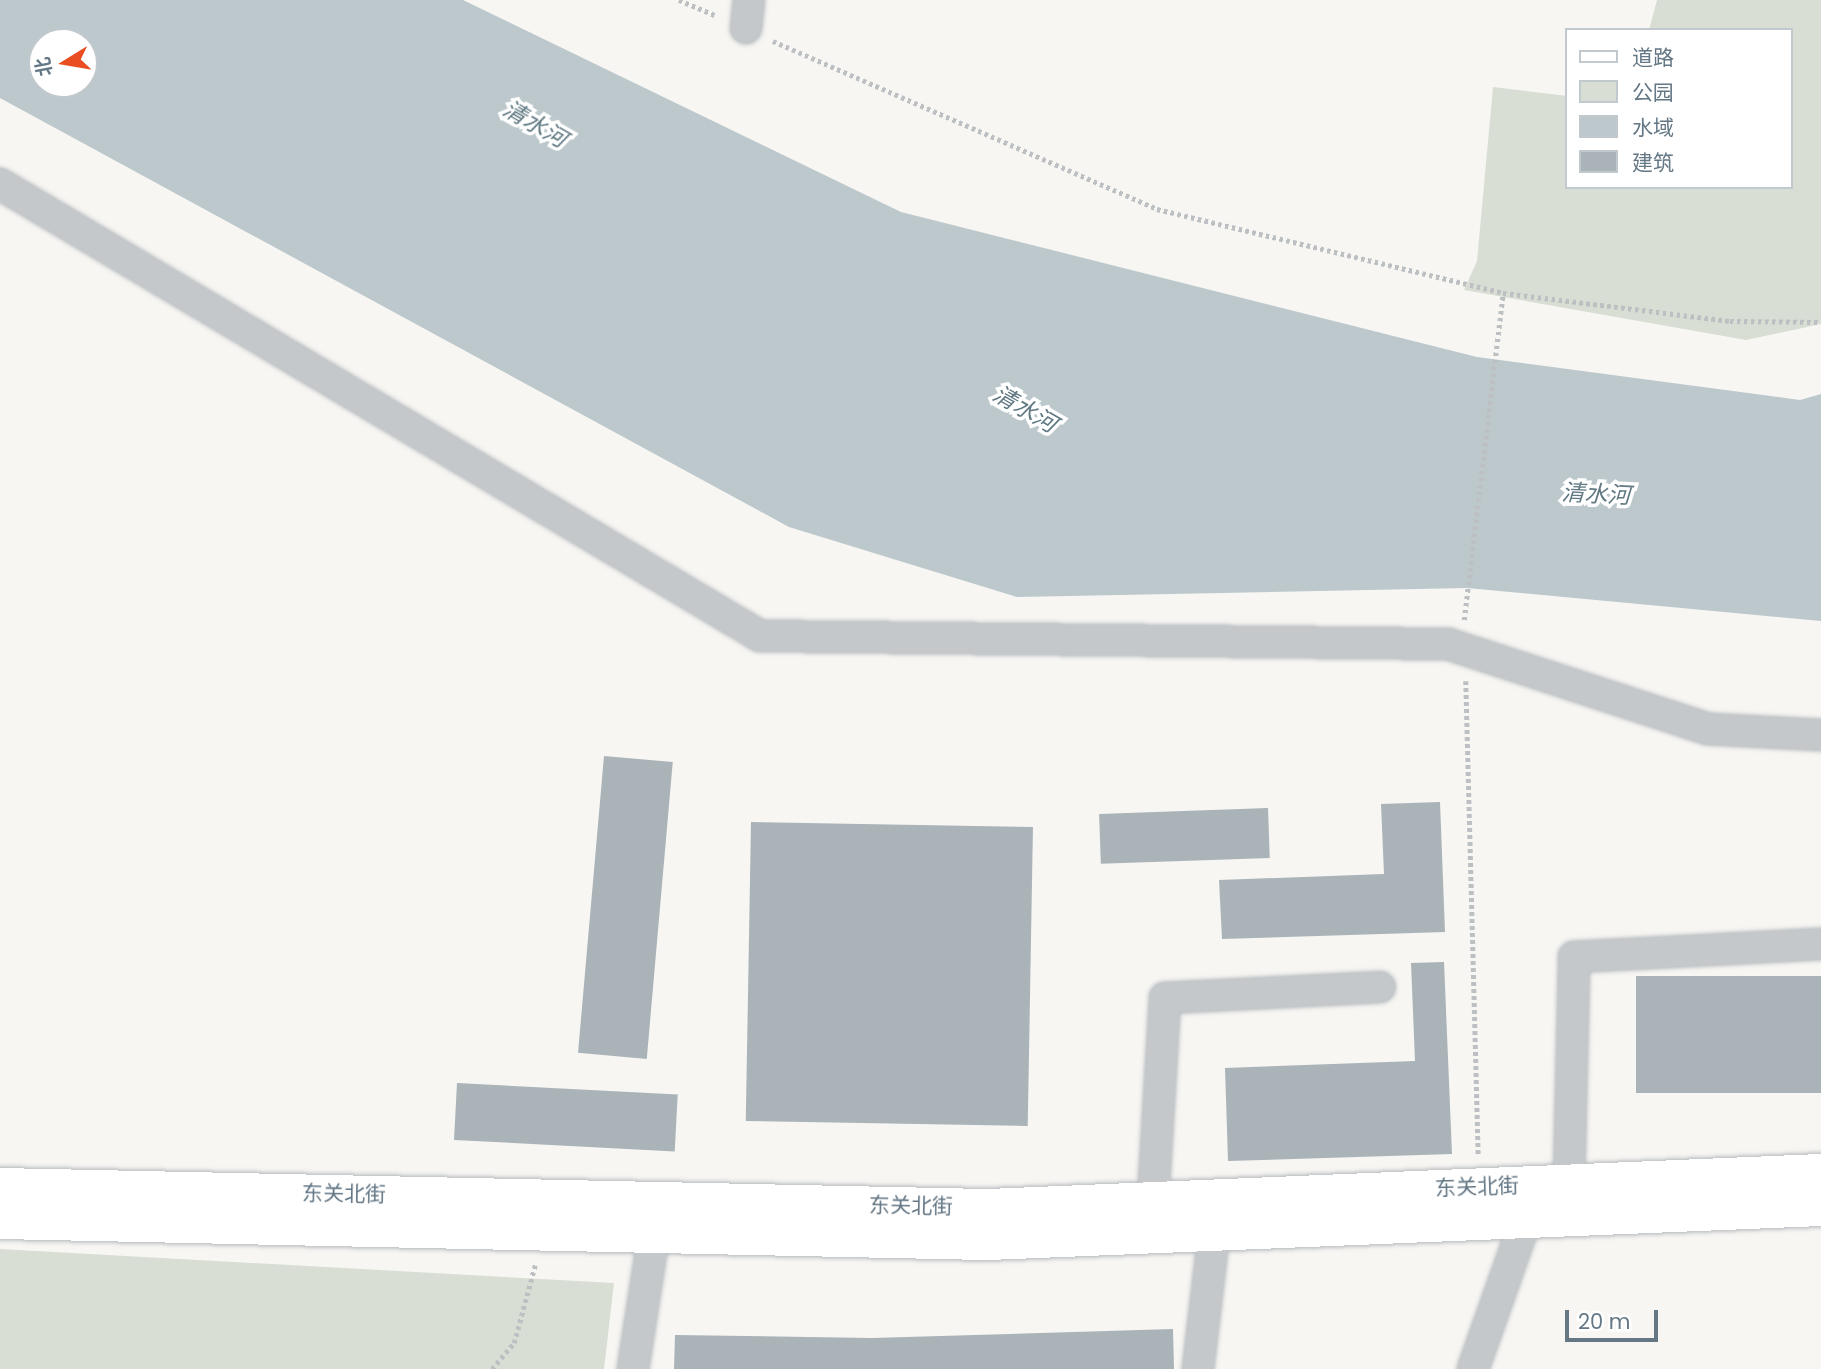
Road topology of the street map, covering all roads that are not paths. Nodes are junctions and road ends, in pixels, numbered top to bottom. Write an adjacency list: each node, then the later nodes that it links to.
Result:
1 (0, 184): 2 (street)
2 (1821, 735)
3 (1821, 944): 6 (street)
4 (1380, 987): 8 (street)
5 (1821, 1173): 6 (main road, 东关北街)
6 (1569, 1184): 8 (main road, 东关北街)
7 (0, 1187): 8 (main road, 东关北街)
8 (1153, 1201)
9 (1821, 1207): 10 (main road, 东关北街)
10 (1527, 1219): 12 (main road, 东关北街); 16 (street)
11 (0, 1220): 13 (main road, 东关北街)
12 (1214, 1232): 13 (main road, 东关北街); 15 (street)
13 (654, 1234): 14 (street)
14 (633, 1369)
15 (1198, 1369)
16 (1473, 1369)

